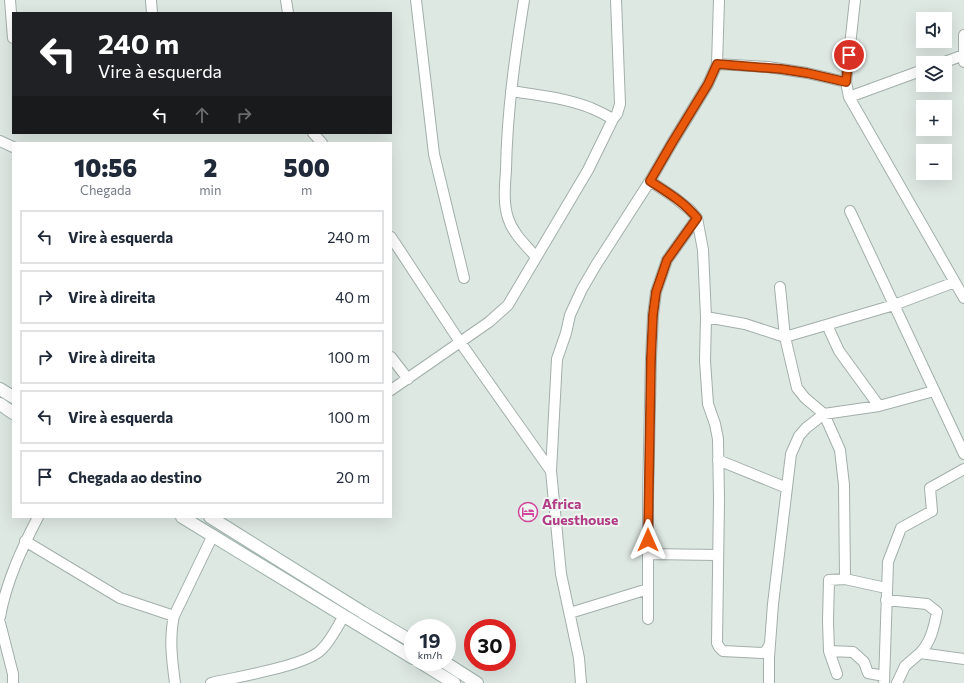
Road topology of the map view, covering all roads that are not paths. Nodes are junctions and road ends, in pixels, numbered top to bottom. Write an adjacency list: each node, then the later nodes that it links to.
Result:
1 (10, 0): 11 (street)
2 (151, 0): 9 (street)
3 (286, 0): 10 (street)
4 (416, 0): 30 (street)
5 (524, 0): 18 (street)
6 (616, 0): 20 (street)
7 (719, 0): 15 (street)
8 (855, 0): 17 (street)
9 (152, 12)
10 (288, 12)
11 (12, 25)
12 (964, 35): 13 (street)
13 (964, 58): 14 (street)
14 (952, 61)
15 (717, 64): 17 (street); 25 (street)
16 (916, 72): 19 (street)
17 (846, 82): 19 (street)
18 (511, 91): 20 (street); 29 (street)
19 (849, 96): 31 (street)
20 (613, 119): 29 (street)
21 (315, 134): 23 (street)
22 (0, 141): 24 (street)
23 (321, 142)
24 (12, 147)
25 (650, 181): 27 (street); 52 (street)
26 (850, 211): 34 (street)
27 (697, 218): 35 (street); 59 (street)
28 (392, 239): 38 (street)
29 (536, 257): 38 (street)
30 (464, 278)
31 (955, 282): 33 (street); 34 (street)
32 (780, 287): 37 (street)
33 (964, 298)
34 (894, 305): 36 (street); 43 (street)
35 (706, 317): 37 (street); 50 (street)
36 (827, 325): 37 (street); 46 (street)
37 (785, 338): 48 (street)
38 (460, 342): 40 (street); 52 (street)
39 (392, 358): 40 (street)
40 (408, 379): 42 (street)
41 (0, 389): 44 (street)
42 (392, 389)
43 (934, 390): 46 (street); 49 (street)
44 (12, 396)
45 (0, 404): 47 (street)
46 (879, 406): 48 (street)
47 (12, 412)
48 (824, 414): 53 (street); 61 (street)
49 (964, 454)
50 (718, 460): 53 (street); 60 (street)
51 (964, 469): 62 (street)
52 (551, 471): 66 (street)
53 (787, 488): 74 (street)
54 (37, 518): 58 (street)
55 (184, 518): 57 (street)
56 (212, 518): 65 (street)
57 (213, 535): 68 (street); 69 (street)
58 (25, 541): 67 (street); 68 (street)
59 (648, 554): 60 (street); 63 (street)
60 (718, 555): 74 (street)
61 (846, 579): 62 (street); 76 (street)
62 (886, 588): 64 (street)
63 (648, 589): 66 (street); 70 (street)
64 (886, 600): 77 (street); 82 (street)
65 (362, 612): 72 (street); 73 (street)
66 (570, 613): 88 (street)
67 (0, 616)
68 (174, 616): 84 (street)
69 (344, 616): 72 (street); 85 (street)
70 (648, 619)
71 (0, 623): 83 (street)
72 (356, 623): 75 (street)
73 (404, 637)
74 (770, 644): 89 (street)
75 (404, 652)
76 (829, 652): 81 (street); 82 (street)
77 (920, 653): 78 (street); 90 (street)
78 (964, 659)
79 (456, 670): 87 (street)
80 (435, 671): 86 (street)
81 (837, 674)
82 (884, 680)
83 (13, 683)
84 (175, 683)
85 (211, 683)
86 (454, 683)
87 (477, 683)
88 (581, 683)
89 (769, 683)
90 (897, 683)

